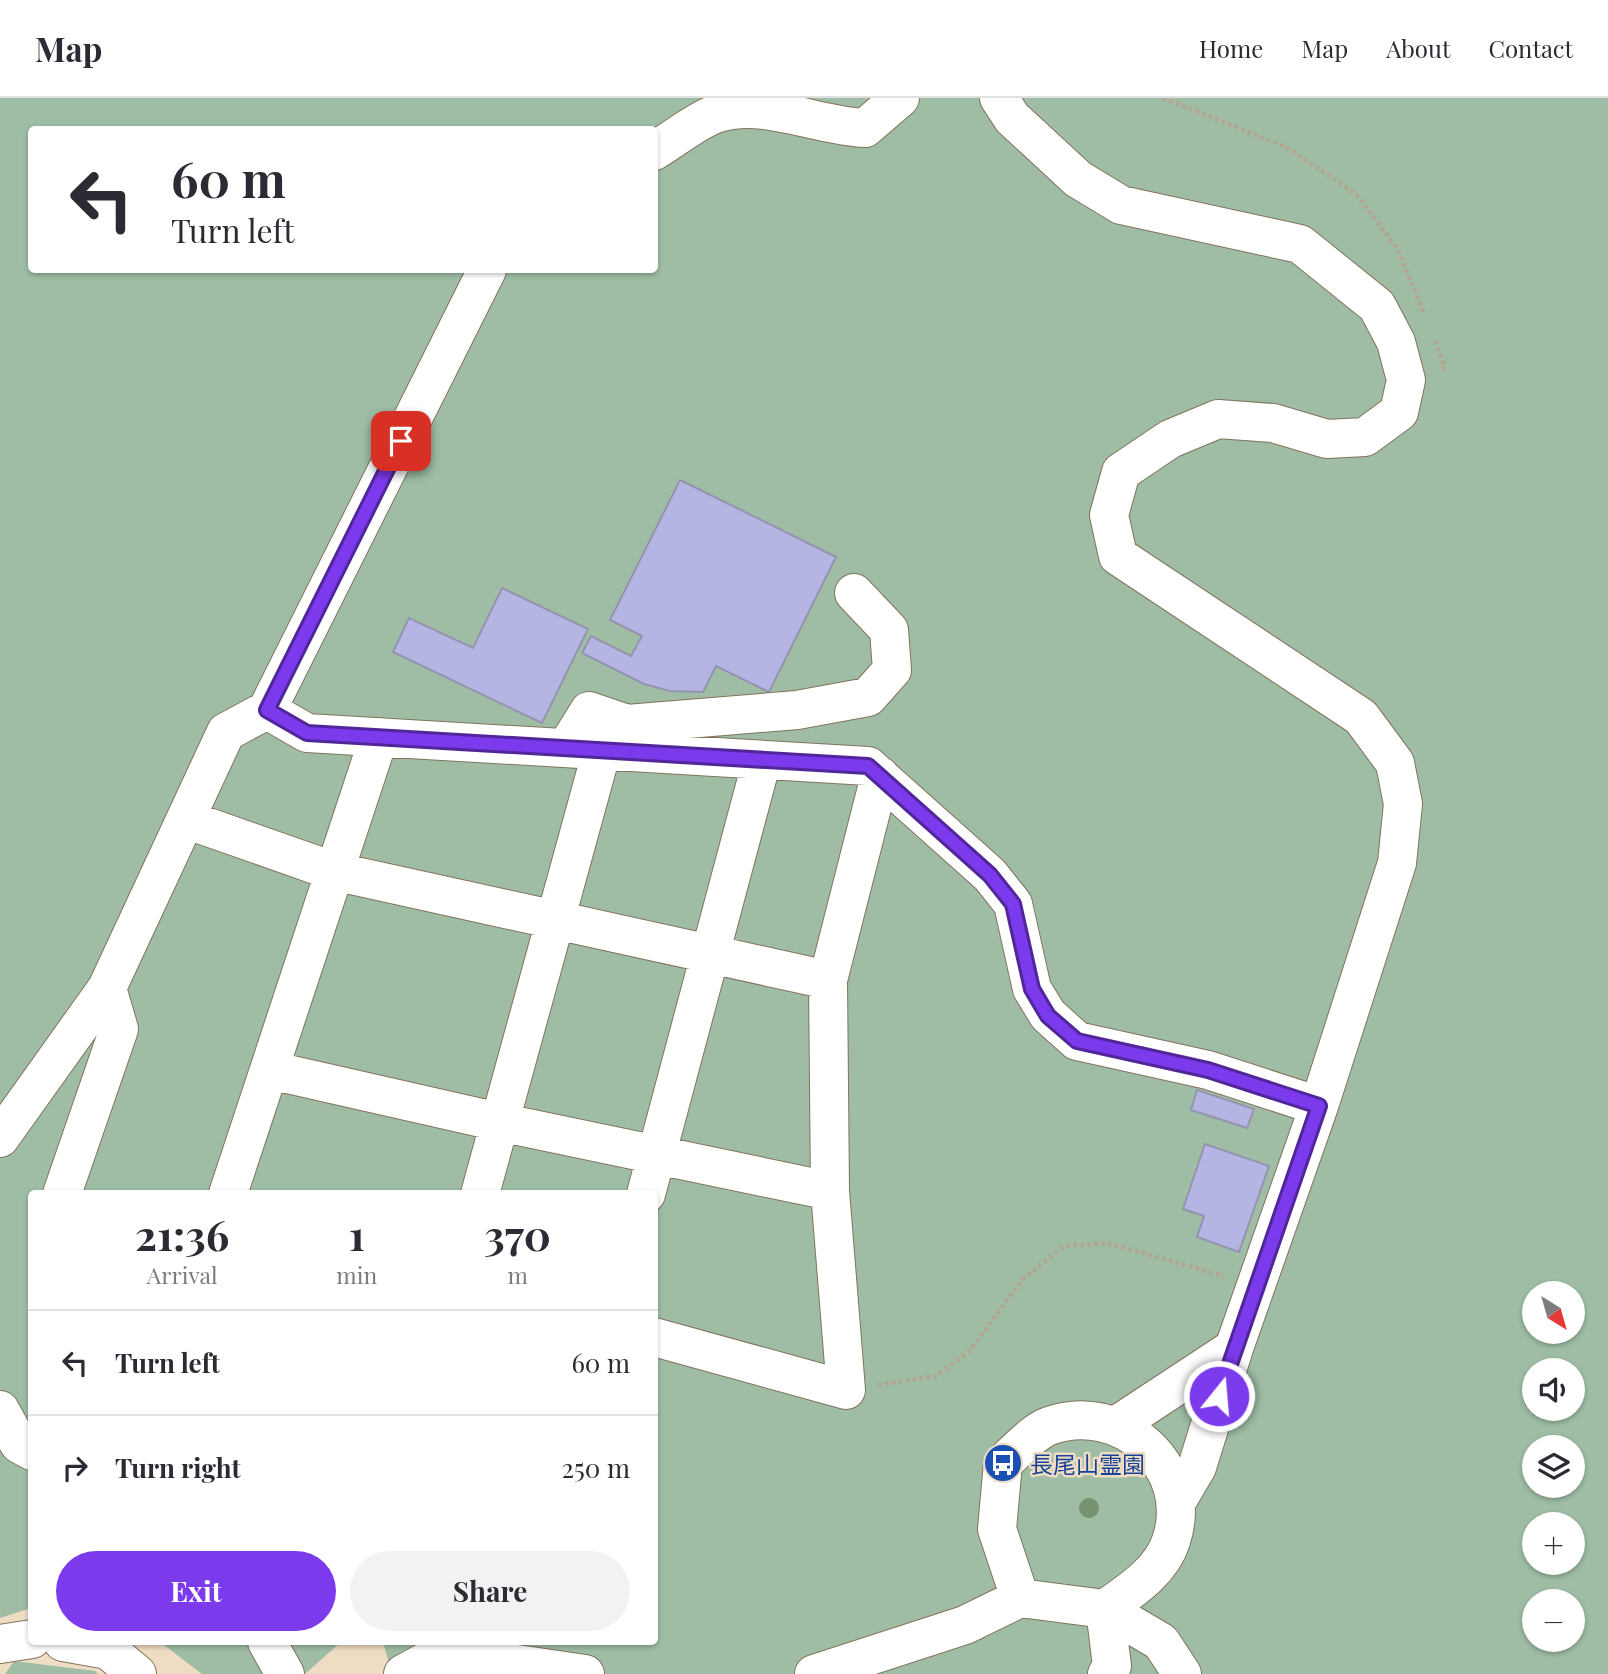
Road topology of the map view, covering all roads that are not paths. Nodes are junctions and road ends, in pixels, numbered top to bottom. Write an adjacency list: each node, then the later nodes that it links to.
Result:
1 (900, 98): 3 (street)
2 (999, 98): 18 (street)
3 (658, 149)
4 (486, 273): 6 (street)
5 (854, 593): 8 (street)
6 (267, 710): 7 (street); 11 (street)
7 (379, 737): 8 (street); 12 (street)
8 (584, 749): 9 (street); 13 (street)
9 (762, 760): 10 (street); 14 (street)
10 (880, 776): 15 (street); 18 (street)
11 (188, 820): 12 (street); 16 (street)
12 (333, 871): 13 (street); 17 (street)
13 (556, 920): 14 (street); 19 (street)
14 (710, 954): 15 (street); 21 (street)
15 (828, 980): 26 (street)
16 (107, 988): 20 (street); 22 (street)
17 (270, 1070): 19 (street); 23 (street)
18 (1319, 1106): 28 (street)
19 (499, 1122): 21 (street); 24 (street)
20 (0, 1138)
21 (656, 1155): 25 (street); 26 (street)
22 (63, 1190)
23 (229, 1190)
24 (481, 1190)
25 (647, 1190)
26 (830, 1191): 27 (street)
27 (658, 1338)
28 (1234, 1348): 30 (street); 32 (street)
29 (0, 1410): 31 (street)
30 (1117, 1424): 32 (street); 33 (street)
31 (28, 1449)
32 (1177, 1501): 34 (street)
33 (1020, 1598): 34 (street); 43 (street)
34 (1105, 1609): 44 (street); 45 (street)
35 (28, 1640): 36 (street)
36 (0, 1644)
37 (80, 1645): 39 (street)
38 (269, 1645): 40 (street)
39 (137, 1674)
40 (285, 1674)
41 (403, 1674): 42 (street)
42 (585, 1674)
43 (814, 1674)
44 (1107, 1674)
45 (1182, 1674)

